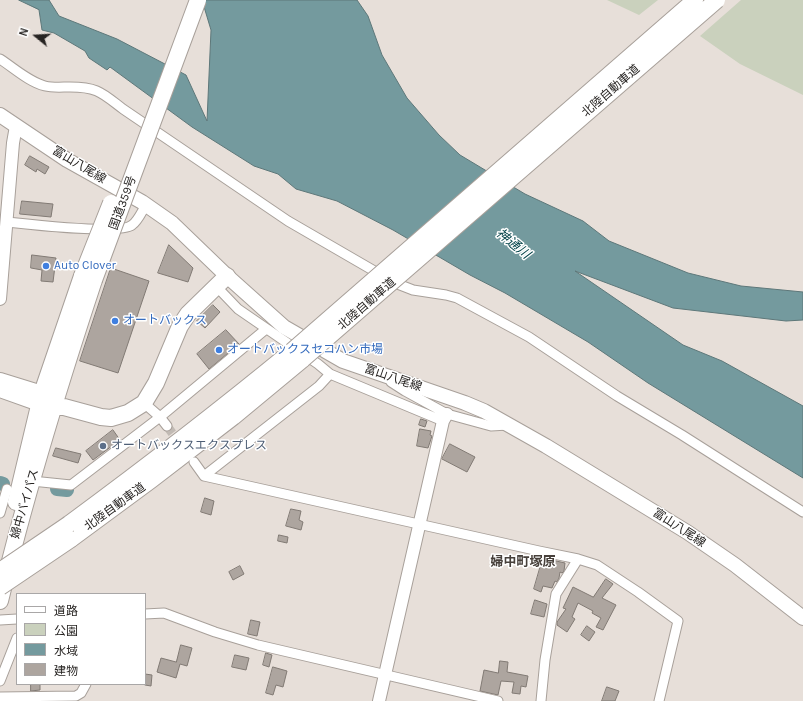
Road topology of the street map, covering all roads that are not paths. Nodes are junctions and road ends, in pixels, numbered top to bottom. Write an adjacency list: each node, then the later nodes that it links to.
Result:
1 (187, 0): 10 (highway, 国道359号, bridge)
2 (198, 0): 10 (highway, 国道359号, bridge)
3 (695, 0): 14 (highway, 北陸自動車道, bridge)
4 (717, 0): 14 (highway, 北陸自動車道, bridge)
5 (0, 59): 29 (street)
6 (0, 115): 7 (main road, 富山八尾線)
7 (16, 126): 8 (main road, 富山八尾線); 9 (street)
8 (146, 205): 9 (street); 11 (main road, 富山八尾線)
9 (5, 216): 12 (street)
10 (88, 278): 19 (highway, 国道359号)
11 (221, 281): 13 (street); 15 (main road, 富山八尾線); 20 (highway)
12 (0, 298)
13 (266, 329): 16 (street); 21 (street)
14 (298, 355): 32 (highway, 北陸自動車道)
15 (378, 373): 22 (street); 23 (main road, 富山八尾線)
16 (330, 374): 22 (street); 26 (street)
17 (0, 380): 19 (main road)
18 (0, 390): 19 (main road)
19 (51, 402): 20 (highway); 27 (highway, 婦中バイパス); 28 (highway, 婦中バイパス)
20 (144, 402): 21 (street)
21 (160, 417): 24 (street); 27 (street)
22 (445, 417): 23 (street); 31 (street)
23 (509, 425): 38 (main road, 富山八尾線)
24 (167, 426)
25 (194, 462): 26 (street)
26 (204, 476): 31 (street)
27 (32, 481): 36 (highway, 婦中バイパス)
28 (8, 490): 30 (street); 34 (highway, 婦中バイパス)
29 (803, 512)
30 (0, 514)
31 (420, 524): 33 (street); 42 (street)
32 (70, 531): 34 (highway, 北陸自動車道, bridge); 35 (highway, 北陸自動車道, bridge)
33 (578, 559): 48 (street); 49 (street)
34 (0, 570)
35 (0, 587)
36 (0, 601)
37 (146, 614): 42 (street)
38 (803, 618)
39 (16, 619): 40 (street)
40 (0, 620)
41 (16, 641): 43 (street)
42 (386, 674): 46 (street); 47 (street)
43 (0, 681)
44 (85, 685): 45 (street)
45 (0, 697)
46 (379, 701)
47 (498, 701)
48 (541, 701)
49 (659, 701)

